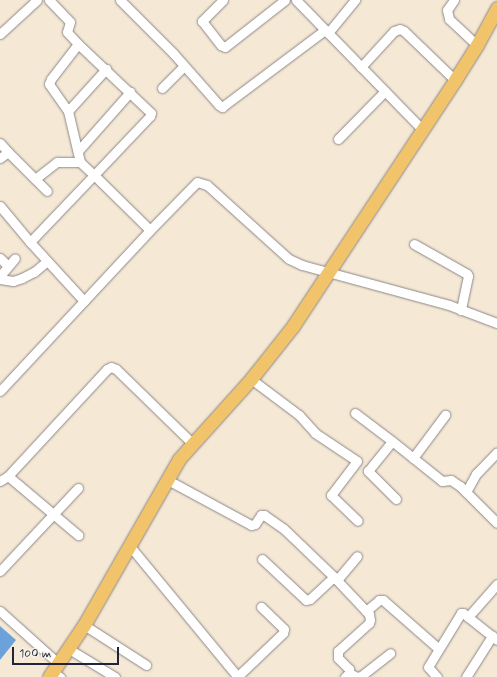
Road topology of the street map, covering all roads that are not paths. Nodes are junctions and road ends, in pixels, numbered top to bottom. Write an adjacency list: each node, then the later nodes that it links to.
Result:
1 (37, 0): 11 (street)
2 (49, 0): 12 (street)
3 (120, 0): 14 (street)
4 (223, 0): 5 (street)
5 (285, 0)
6 (296, 0): 10 (street)
7 (355, 0): 10 (street)
8 (454, 0): 13 (street)
9 (497, 8): 13 (highway)
10 (326, 31): 14 (street); 15 (street)
11 (0, 34)
12 (78, 44): 16 (street); 21 (street)
13 (477, 45): 17 (highway)
14 (183, 67): 18 (street)
15 (361, 67): 17 (street); 19 (street)
16 (106, 69): 20 (street); 21 (street)
17 (455, 80): 22 (highway)
18 (162, 88)
19 (385, 91): 22 (street); 23 (street)
20 (130, 92): 25 (street); 29 (street)
21 (68, 111): 25 (street)
22 (422, 129): 40 (highway)
23 (338, 139)
24 (0, 143): 26 (street)
25 (78, 151): 28 (street)
26 (8, 152): 27 (street); 30 (street)
27 (0, 158)
28 (80, 162): 29 (street); 30 (street)
29 (94, 175): 33 (street); 34 (street)
30 (35, 179): 31 (street)
31 (47, 191)
32 (0, 206): 34 (street)
33 (150, 230): 40 (street); 43 (street)
34 (30, 242): 38 (street)
35 (414, 244): 44 (street)
36 (0, 258): 39 (street)
37 (15, 258): 39 (street)
38 (47, 261): 42 (street); 43 (street)
39 (8, 266): 41 (street)
40 (329, 272): 44 (street); 46 (highway)
41 (0, 276)
42 (0, 279)
43 (84, 301): 47 (street)
44 (461, 310): 45 (street)
45 (497, 323)
46 (251, 379): 51 (highway); 61 (street)
47 (0, 391)
48 (355, 413): 50 (street)
49 (445, 415): 53 (street)
50 (392, 441): 53 (street); 59 (street)
51 (192, 443): 54 (street); 55 (highway)
52 (497, 452): 58 (street)
53 (413, 458): 58 (street)
54 (8, 476): 56 (street); 60 (street)
55 (166, 479): 64 (highway); 68 (street)
56 (0, 481)
57 (78, 488): 60 (street)
58 (466, 492): 62 (street)
59 (396, 499)
60 (53, 514): 63 (street); 67 (street)
61 (358, 521)
62 (497, 523)
63 (78, 535)
64 (129, 545): 74 (highway); 83 (street)
65 (357, 556): 68 (street)
66 (262, 559): 68 (street)
67 (0, 571)
68 (335, 578): 72 (street)
69 (497, 584): 73 (street)
70 (261, 607): 83 (street)
71 (0, 611): 80 (street)
72 (366, 612): 77 (street); 81 (street)
73 (468, 617): 75 (street); 77 (street)
74 (84, 625): 76 (highway); 79 (street)
75 (495, 638): 85 (street)
76 (69, 649): 80 (highway); 82 (street)
77 (439, 649): 84 (street)
78 (390, 653): 81 (street)
79 (146, 665)
80 (55, 672)
81 (347, 675)
82 (115, 677)
83 (238, 677)
84 (437, 677)
85 (466, 677)

